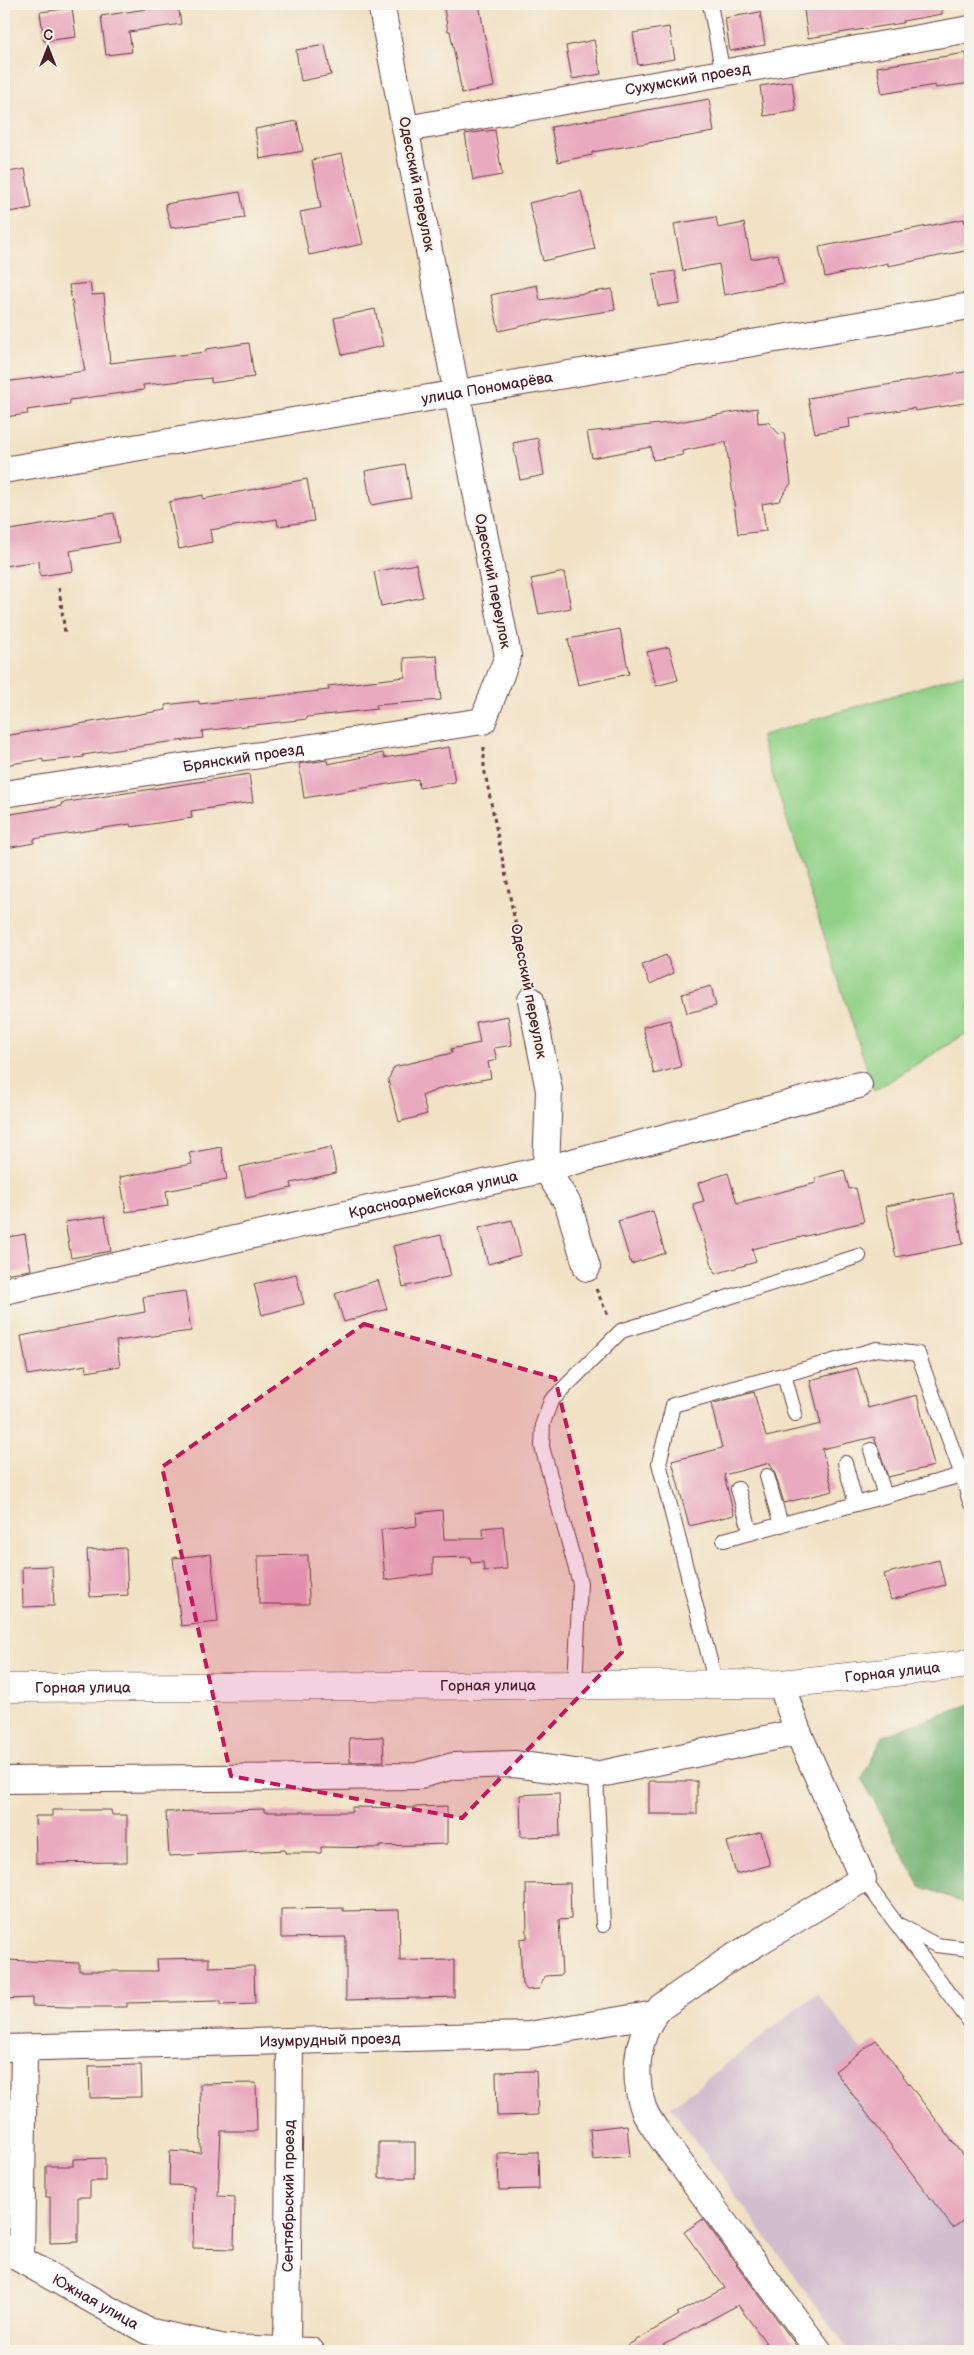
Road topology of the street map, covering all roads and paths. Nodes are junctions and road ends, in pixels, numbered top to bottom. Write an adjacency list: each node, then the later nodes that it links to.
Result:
1 (381, 4): 5 (street, Одесский переулок)
2 (710, 4): 4 (lane)
3 (970, 29): 4 (street, Сухумский проезд)
4 (723, 74): 5 (street, Сухумский проезд)
5 (406, 129): 7 (street, Одесский переулок)
6 (970, 306): 7 (street, улица Пономарёва)
7 (458, 394): 8 (street, улица Пономарёва); 11 (street, Одесский переулок)
8 (4, 470)
9 (59, 588): 10 (path)
10 (65, 633)
11 (483, 721): 12 (street, Брянский проезд); 13 (path, Одесский переулок)
12 (4, 794)
13 (531, 1000): 15 (street, Одесский переулок)
14 (859, 1085): 15 (street, Красноармейская улица)
15 (546, 1169): 17 (street); 18 (street, Красноармейская улица)
16 (860, 1256): 19 (lane)
17 (587, 1268): 19 (path)
18 (4, 1291)
19 (617, 1335): 36 (lane)
20 (784, 1375): 21 (lane); 24 (lane); 34 (lane)
21 (795, 1414)
22 (871, 1450): 27 (lane)
23 (845, 1464): 29 (lane)
24 (962, 1475): 27 (lane); 28 (lane)
25 (767, 1476): 30 (lane)
26 (738, 1489): 31 (lane)
27 (884, 1496): 29 (lane)
28 (970, 1502)
29 (856, 1504): 30 (lane)
30 (781, 1525): 31 (lane)
31 (751, 1533): 32 (lane)
32 (724, 1540)
33 (970, 1662): 35 (street, Горная улица)
34 (716, 1684): 35 (street, Горная улица); 36 (street, Горная улица)
35 (781, 1684): 38 (street)
36 (575, 1685): 37 (street, Горная улица)
37 (4, 1688)
38 (798, 1732): 39 (street); 41 (street)
39 (596, 1775): 40 (street); 43 (lane)
40 (4, 1780)
41 (863, 1879): 42 (lane); 45 (street)
42 (897, 1924): 44 (lane); 46 (lane)
43 (604, 1925)
44 (970, 1949)
45 (655, 2014): 47 (street, Изумрудный проезд); 51 (street)
46 (970, 2022)
47 (290, 2042): 48 (street, Изумрудный проезд); 50 (street, Сентябрьский проезд)
48 (14, 2048): 49 (street)
49 (12, 2254): 50 (street, Южная улица)
50 (299, 2350)
51 (818, 2351)

